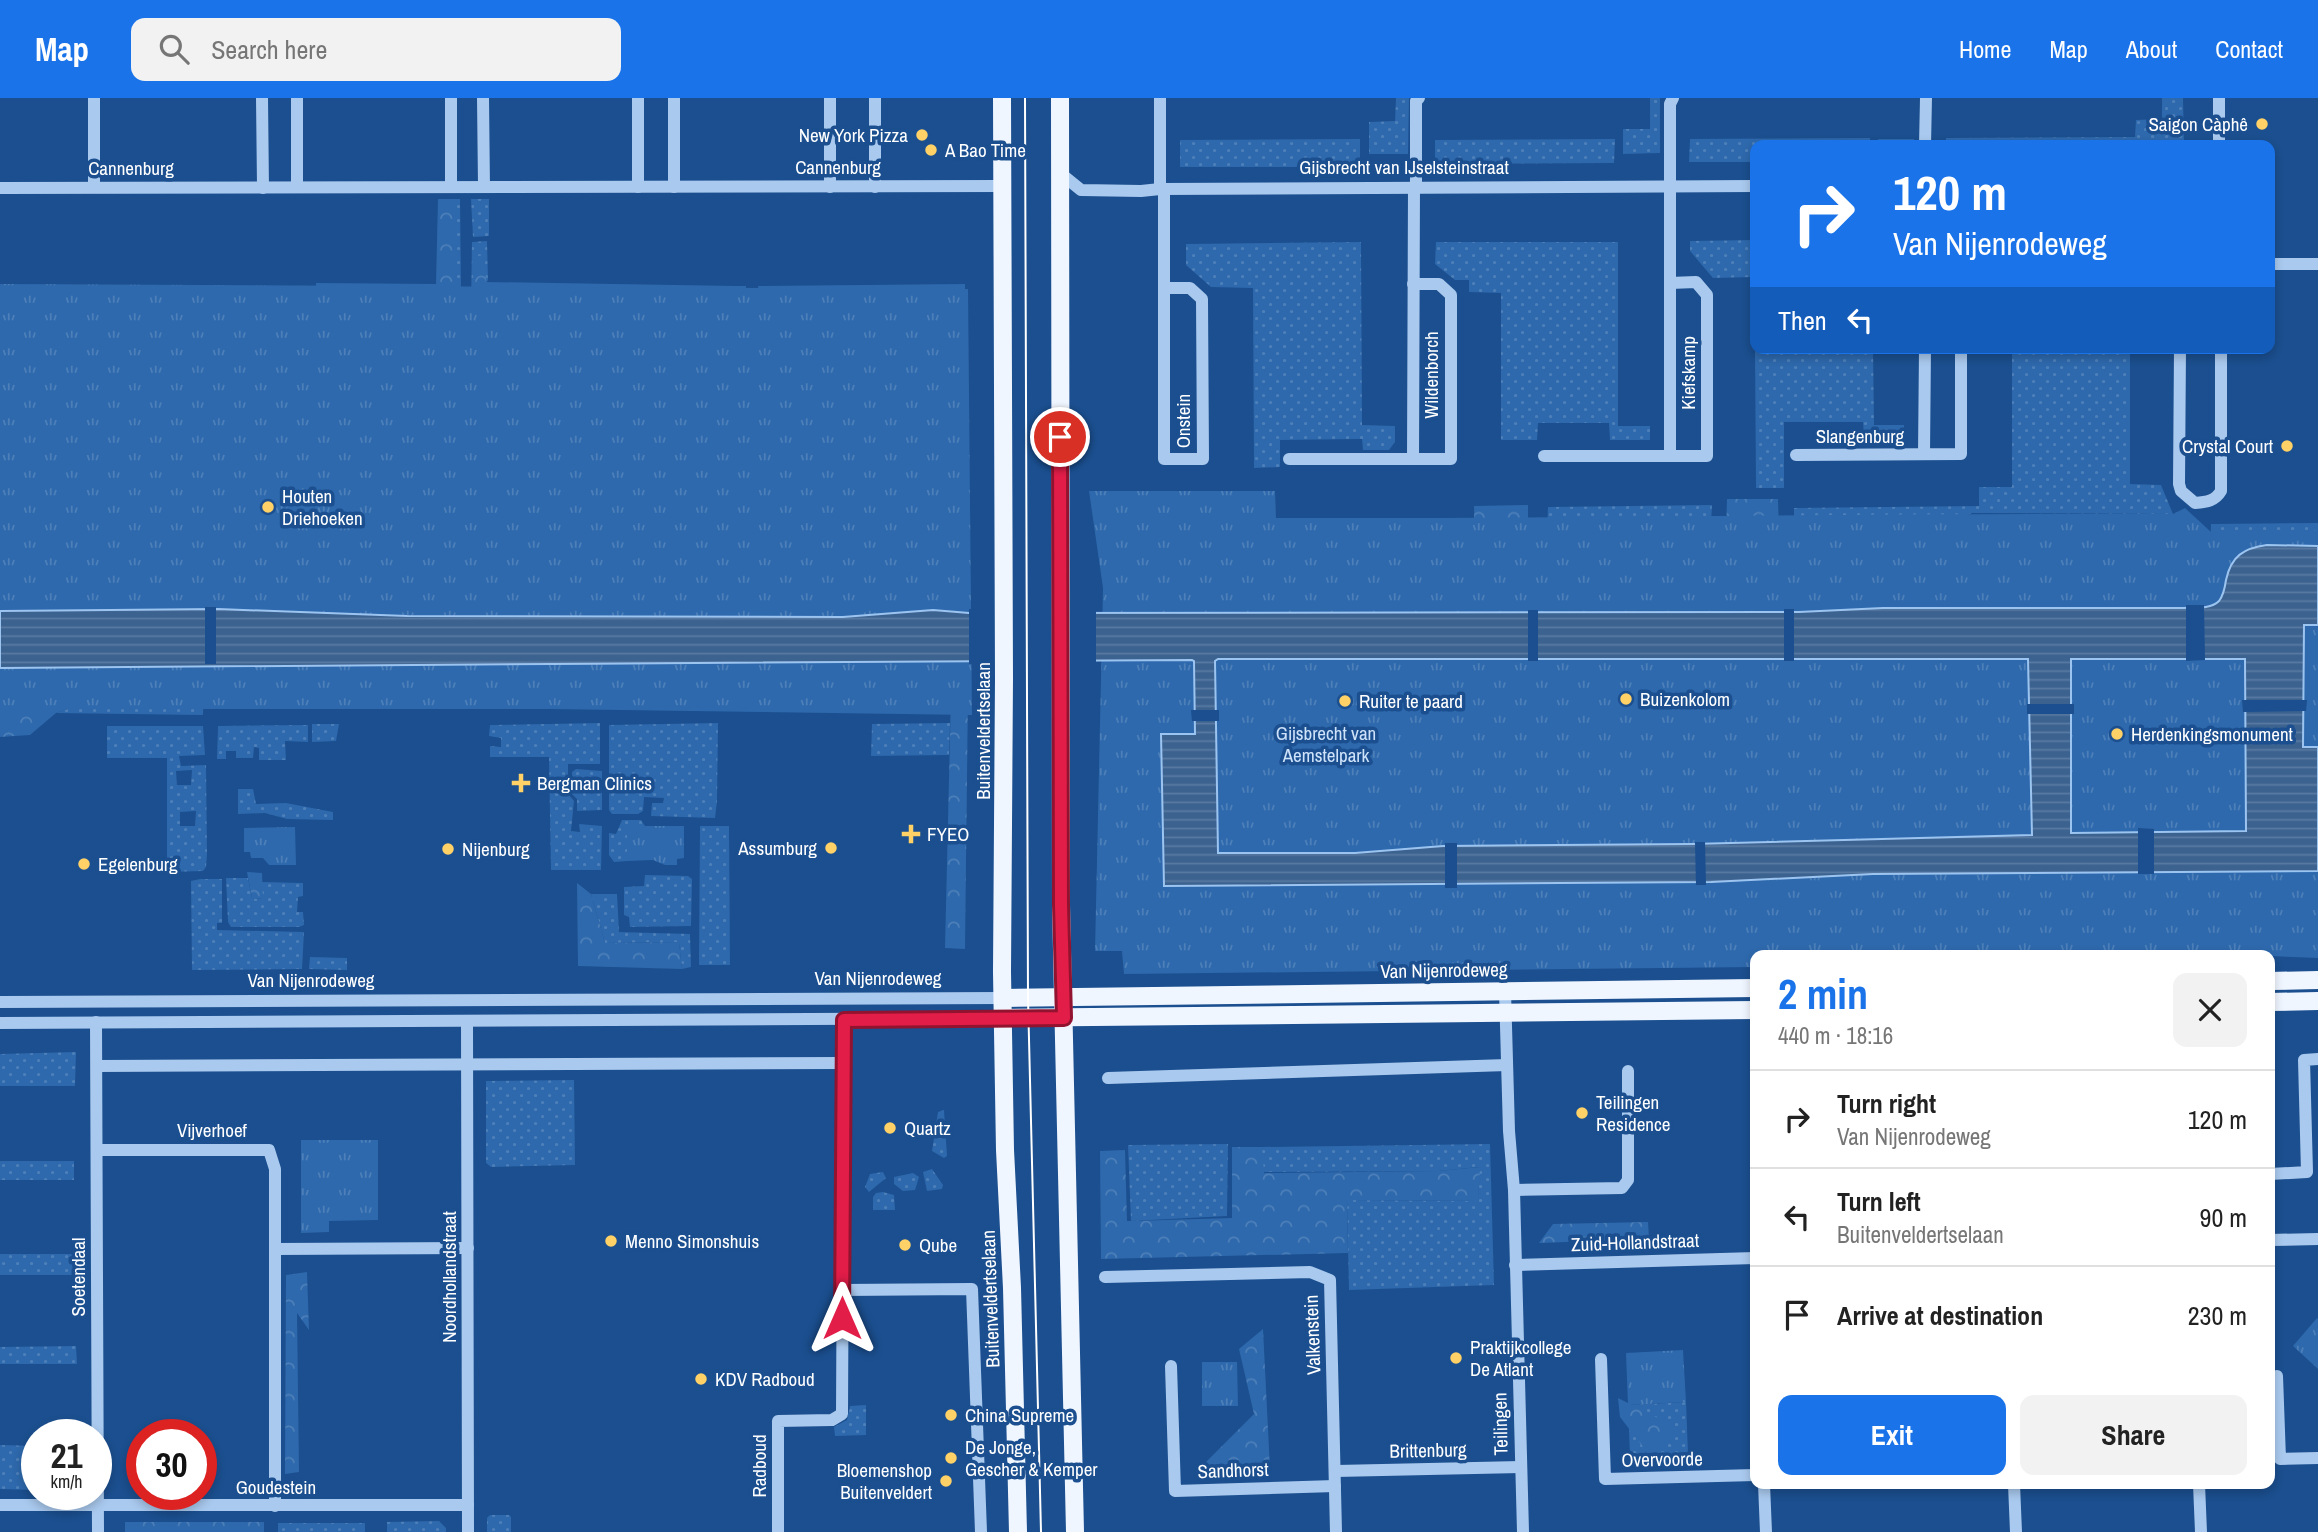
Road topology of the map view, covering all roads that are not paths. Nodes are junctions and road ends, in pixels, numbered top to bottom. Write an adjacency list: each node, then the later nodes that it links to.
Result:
1 (94, 98): 24 (street)
2 (262, 98): 33 (street)
3 (297, 98): 25 (street)
4 (451, 98): 26 (street)
5 (483, 98): 27 (street)
6 (638, 98): 28 (street)
7 (674, 98): 29 (street)
8 (830, 98): 30 (street)
9 (875, 98): 31 (street)
10 (1002, 98): 20 (main road, Buitenveldertselaan)
11 (1060, 98): 19 (main road)
12 (1160, 98): 34 (street, Onstein)
13 (1419, 98): 21 (street, Wildenborch)
14 (1673, 98): 22 (street, Kiefskamp)
15 (1926, 98): 17 (street)
16 (2219, 98): 18 (street)
17 (1925, 140)
18 (2219, 140)
19 (1060, 173): 34 (street, Gijsbrecht van IJselsteinstraat); 54 (main road)
20 (1003, 186): 31 (street, Cannenburg); 55 (main road, Buitenveldertselaan)
21 (1415, 186): 22 (street, Gijsbrecht van IJselsteinstraat); 34 (street, Gijsbrecht van IJselsteinstraat); 38 (street, Wildenborch)
22 (1670, 186): 23 (street, Gijsbrecht van IJselsteinstraat); 37 (street, Kiefskamp)
23 (1750, 186)
24 (94, 187): 32 (street, Cannenburg); 33 (street, Cannenburg)
25 (297, 187): 26 (street, Cannenburg); 33 (street, Cannenburg)
26 (451, 187): 27 (street, Cannenburg)
27 (484, 187): 28 (street, Cannenburg)
28 (638, 187): 29 (street, Cannenburg)
29 (674, 187): 30 (street, Cannenburg)
30 (830, 187): 31 (street, Cannenburg)
31 (875, 187)
32 (0, 188)
33 (263, 188)
34 (1162, 189): 39 (street, Onstein)
35 (2275, 264): 36 (street)
36 (2318, 264)
37 (1670, 283): 47 (street, Kiefskamp); 47 (street, Kiefskamp)
38 (1413, 284): 49 (street, Wildenborch); 49 (street, Wildenborch)
39 (1164, 288): 39 (street, Onstein)
40 (1925, 354): 44 (street, Slangenburg)
41 (1961, 354): 44 (street, Slangenburg)
42 (2180, 354): 43 (street)
43 (2221, 354)
44 (1924, 454): 45 (street, Slangenburg)
45 (1796, 455)
46 (1545, 456): 47 (street, Kiefskamp)
47 (1670, 456)
48 (1289, 459): 49 (street, Wildenborch)
49 (1413, 459)
50 (2318, 980): 51 (main road)
51 (2275, 981)
52 (1750, 988): 53 (main road, Van Nijenrodeweg)
53 (1504, 991): 54 (main road, Van Nijenrodeweg); 60 (street, Teilingen)
54 (1063, 997): 55 (main road, Van Nijenrodeweg); 62 (main road)
55 (1003, 998): 57 (street, Van Nijenrodeweg); 61 (main road, Buitenveldertselaan)
56 (2318, 1001): 58 (main road)
57 (0, 1002)
58 (2275, 1002)
59 (1750, 1010): 60 (main road)
60 (1505, 1012): 62 (main road); 70 (street, Teilingen)
61 (1003, 1018): 62 (main road); 63 (street); 107 (main road, Buitenveldertselaan)
62 (1064, 1018): 108 (main road)
63 (844, 1020): 64 (street); 68 (street, Radboud)
64 (467, 1021): 65 (street); 69 (street, Noordhollandstraat)
65 (96, 1022): 66 (street); 71 (street, Soetendaal)
66 (0, 1023)
67 (2318, 1059): 75 (street)
68 (843, 1063): 69 (street); 84 (street, Radboud)
69 (468, 1064): 71 (street); 79 (street, Noordhollandstraat)
70 (1507, 1065): 73 (street); 76 (street, Teilingen)
71 (97, 1066): 74 (street, Soetendaal)
72 (1628, 1071): 76 (street)
73 (1108, 1078)
74 (97, 1150): 80 (street, Vijverhoef); 88 (street, Soetendaal)
75 (2275, 1174)
76 (1514, 1189): 82 (street, Teilingen)
77 (2318, 1239): 78 (street)
78 (2275, 1240)
79 (468, 1248): 80 (street); 99 (street, Noordhollandstraat)
80 (275, 1249): 101 (street, Vijverhoef)
81 (1750, 1258): 82 (street, Zuid-Hollandstraat)
82 (1515, 1265): 90 (street, Teilingen)
83 (1105, 1277): 91 (street, Valkenstein)
84 (842, 1290): 105 (street, Radboud); 106 (street, Buitenveldertselaan)
85 (1601, 1359): 92 (street, Overvoorde)
86 (1171, 1366): 93 (street, Sandhorst)
87 (2277, 1376): 89 (street)
88 (97, 1419)
89 (2318, 1458)
90 (1521, 1467): 91 (street, Brittenburg); 110 (street, Teilingen)
91 (1336, 1471): 93 (street, Valkenstein)
92 (1750, 1475)
93 (1335, 1486): 109 (street, Valkenstein)
94 (1764, 1489): 111 (street)
95 (2014, 1489): 112 (street)
96 (2199, 1489): 113 (street)
97 (0, 1505): 98 (street, Goudestein)
98 (21, 1505)
99 (467, 1505): 101 (street, Goudestein); 104 (street, Noordhollandstraat)
100 (112, 1506): 101 (street, Goudestein)
101 (275, 1506)
102 (97, 1510): 103 (street, Soetendaal)
103 (97, 1532)
104 (468, 1532)
105 (778, 1532)
106 (981, 1532)
107 (1018, 1532)
108 (1075, 1532)
109 (1336, 1532)
110 (1523, 1532)
111 (1766, 1532)
112 (2015, 1532)
113 (2201, 1532)

